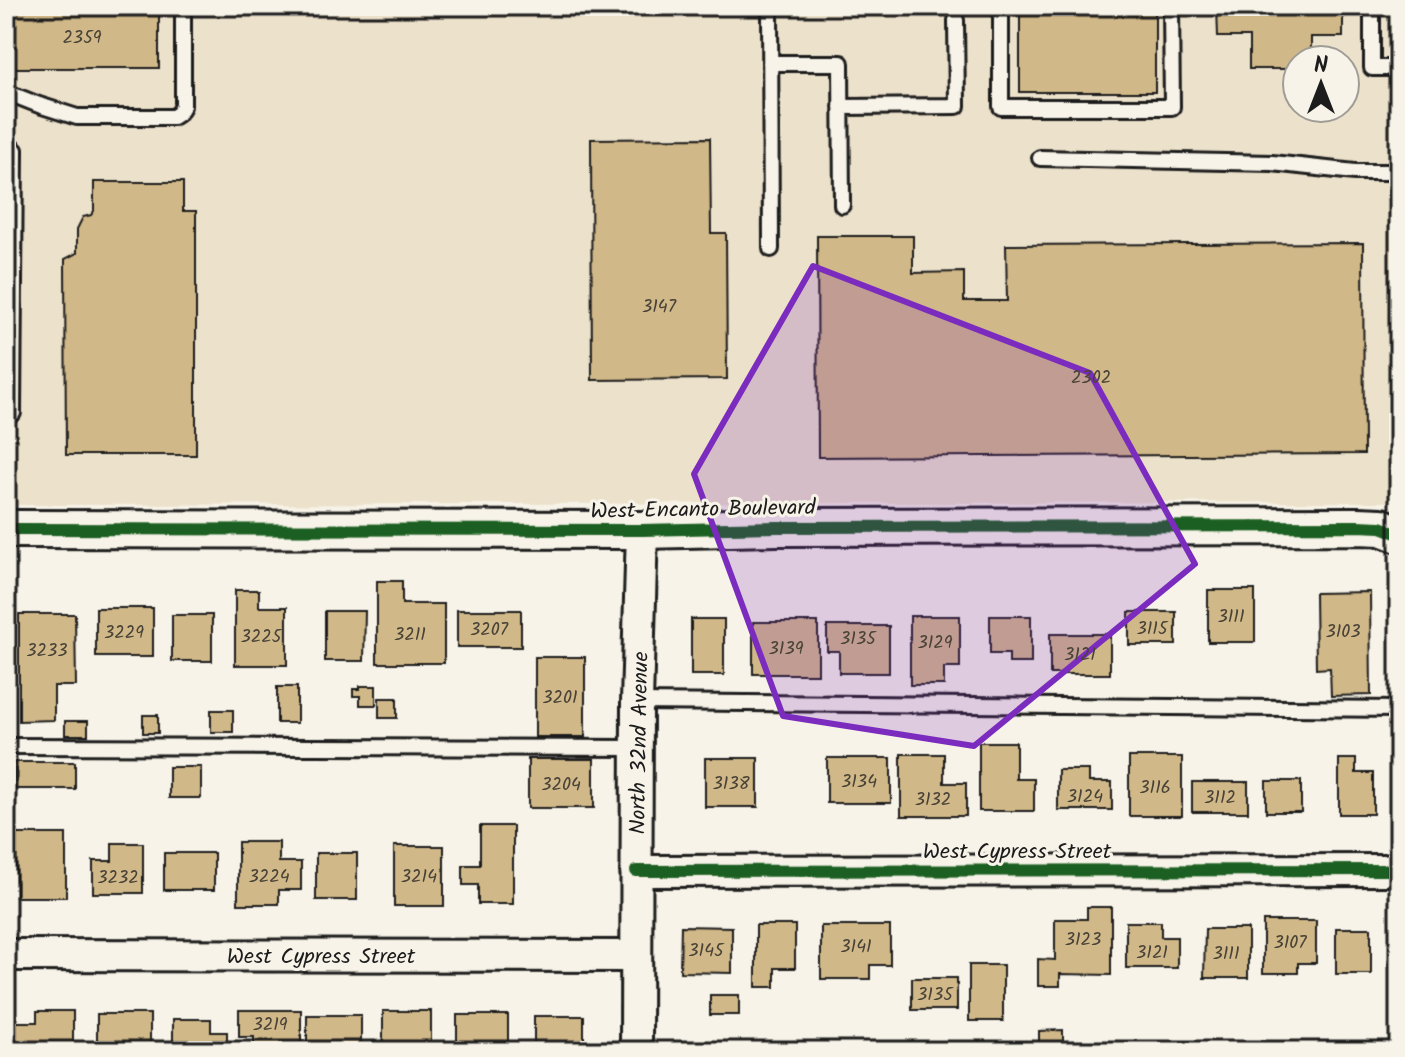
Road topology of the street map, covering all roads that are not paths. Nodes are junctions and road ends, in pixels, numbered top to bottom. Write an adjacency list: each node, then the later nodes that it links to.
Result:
1 (183, 6): 9 (lane)
2 (770, 6): 7 (lane)
3 (1001, 6): 4 (lane)
4 (1171, 6)
5 (1372, 6): 8 (lane)
6 (956, 20): 10 (lane)
7 (770, 63): 10 (lane); 15 (lane)
8 (1399, 68)
9 (6, 92)
10 (841, 107): 14 (lane)
11 (6, 144): 16 (lane)
12 (1040, 158): 13 (lane)
13 (1399, 172)
14 (842, 205)
15 (771, 249)
16 (6, 413)
17 (6, 529): 18 (street, West Encanto Boulevard)
18 (642, 530): 19 (street, West Encanto Boulevard); 20 (street, North 32nd Avenue)
19 (1399, 534)
20 (637, 702): 21 (lane); 23 (street, North 32nd Avenue)
21 (1399, 709)
22 (6, 746): 23 (lane)
23 (637, 748): 25 (street, North 32nd Avenue)
24 (1399, 870): 25 (street, West Cypress Street)
25 (636, 871): 27 (street, North 32nd Avenue)
26 (6, 955): 27 (street, West Cypress Street)
27 (636, 956): 28 (street, North 32nd Avenue)
28 (636, 1051)

